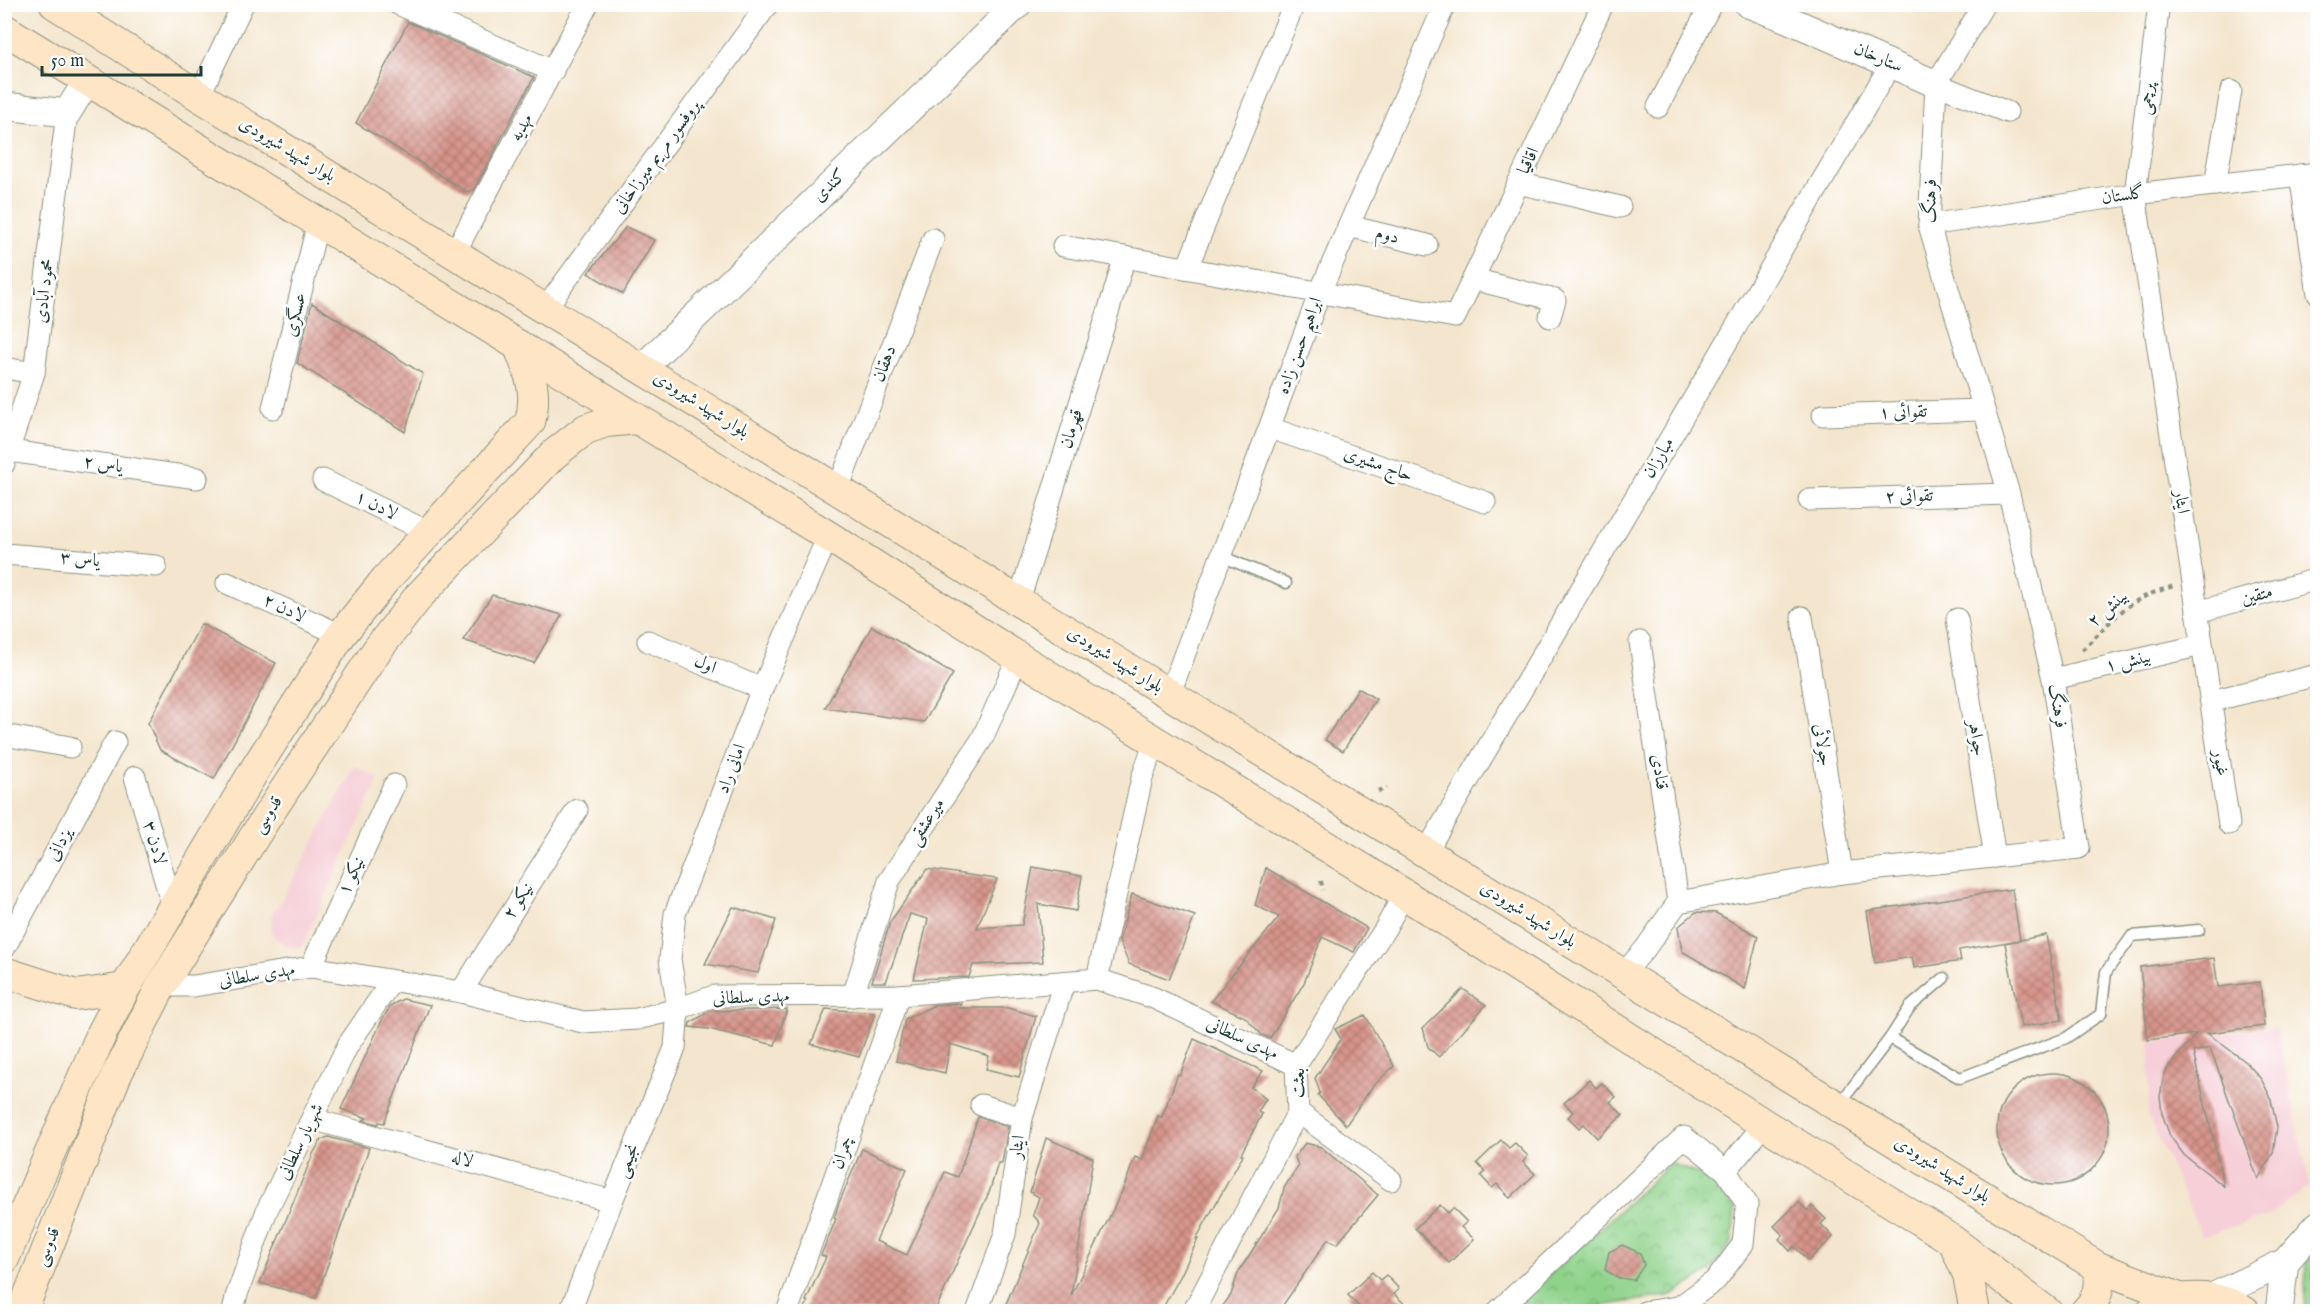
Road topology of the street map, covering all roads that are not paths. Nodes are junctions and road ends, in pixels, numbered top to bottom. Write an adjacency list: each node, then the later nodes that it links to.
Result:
1 (56, 4): 21 (main road, بلوار شهید شیرودی)
2 (243, 4): 21 (street)
3 (399, 4): 17 (street)
4 (588, 4): 17 (street, مهدیه)
5 (768, 4): 43 (street, پروفسور مریم میرزاخانی)
6 (1018, 4): 47 (street, کندی)
7 (1294, 4): 39 (street)
8 (1445, 4): 33 (street, ابراهیم حسن زاده)
9 (1603, 4): 27 (street, اقاقیا)
10 (1711, 4): 23 (street)
11 (1749, 4): 14 (street, ستارخان)
12 (1984, 4): 19 (street)
13 (2159, 4): 29 (street, پرچمی)
14 (1790, 12): 16 (street, ستارخان)
15 (4, 29): 18 (main road)
16 (1891, 64): 19 (street, ستارخان); 93 (street, مبارزان)
17 (553, 70): 37 (street, مهدیه)
18 (87, 81): 25 (street); 31 (main road)
19 (1936, 84): 24 (street, ستارخان); 32 (street, فرهنگ)
20 (2231, 91): 28 (street)
21 (199, 96): 37 (main road, بلوار شهید شیرودی)
22 (4, 106): 25 (street)
23 (1658, 106)
24 (2007, 112)
25 (67, 113): 48 (street, محمود آبادی)
26 (2309, 174): 28 (street, گلستان); 42 (street)
27 (1518, 183): 30 (street); 40 (street, اقاقیا)
28 (2215, 185): 29 (street, گلستان)
29 (2135, 194): 32 (street, گلستان); 72 (street, ایثار)
30 (1620, 207)
31 (318, 222): 45 (main road); 49 (street, عسگری)
32 (1929, 225): 50 (street, فرهنگ)
33 (1348, 226): 35 (street, دوم); 41 (street, ابراهیم حسن زاده)
34 (933, 238): 59 (street, دهقان)
35 (1427, 245)
36 (1063, 246): 38 (street)
37 (455, 252): 43 (main road, بلوار شهید شیرودی)
38 (1125, 256): 39 (street); 71 (street, قهرمان)
39 (1187, 268): 41 (street)
40 (1473, 279): 41 (street, اقاقیا); 44 (street)
41 (1320, 292): 54 (street, ابراهیم حسن زاده)
42 (2318, 294)
43 (546, 309): 47 (main road, بلوار شهید شیرودی)
44 (1550, 316)
45 (518, 345): 52 (main road); 53 (main road)
46 (4, 368): 48 (street)
47 (642, 368): 59 (main road, بلوار شهید شیرودی)
48 (34, 373): 56 (street, محمود آبادی)
49 (273, 408)
50 (1982, 410): 51 (street, تقوائی ۱); 60 (street, فرهنگ)
51 (1823, 415)
52 (638, 419): 55 (main road, قدوسی); 64 (main road)
53 (530, 423): 55 (main road); 63 (main road, قدوسی)
54 (1270, 428): 62 (street, حاج مشیری); 66 (street, ابراهیم حسن زاده)
55 (553, 455): 108 (main road, قدوسی)
56 (7, 457): 57 (street, یاس ۲)
57 (197, 478)
58 (323, 480): 63 (street, لادن ۱)
59 (837, 489): 71 (main road, بلوار شهید شیرودی)
60 (2009, 494): 61 (street, تقوائی ۲); 81 (street, فرهنگ)
61 (1809, 500)
62 (1485, 502)
63 (428, 532): 75 (main road, قدوسی)
64 (828, 536): 79 (main road); 82 (street, امانی راد)
65 (4, 554): 67 (street, یاس ۳)
66 (1221, 556): 70 (lane); 83 (street, ابراهیم حسن زاده)
67 (156, 566)
68 (2318, 579): 72 (street, متقین)
69 (227, 583): 75 (street, لادن ۲)
70 (1286, 583)
71 (1019, 601): 83 (main road, بلوار شهید شیرودی)
72 (2197, 612): 78 (street, ایثار)
73 (1802, 616): 95 (street, جولائی)
74 (1957, 619): 94 (street, جواهر)
75 (341, 635): 98 (main road, قدوسی)
76 (648, 641): 82 (street, اول)
77 (1640, 642): 97 (street, قنادی)
78 (2202, 645): 81 (street, بینش ۱); 84 (street, ایثار)
79 (1018, 657): 86 (main road); 113 (street, میرعشقی)
80 (2318, 675): 84 (street)
81 (2054, 678): 94 (street, فرهنگ)
82 (762, 689): 114 (street, امانی راد)
83 (1170, 693): 93 (main road, بلوار شهید شیرودی)
84 (2211, 701): 92 (street, غیور)
85 (4, 735): 88 (street)
86 (1155, 741): 96 (main road); 105 (street)
87 (115, 742): 100 (street, یزدانی)
88 (70, 747)
89 (135, 777): 98 (street, لادن ۳)
90 (394, 785): 101 (street, نیکو ۱)
91 (577, 810): 110 (street, نیکو ۲)
92 (2229, 824)
93 (1426, 852): 103 (main road, بلوار شهید شیرودی)
94 (1995, 857): 95 (street, فرهنگ)
95 (1842, 873): 97 (street, فرهنگ)
96 (1404, 894): 117 (street, بعثت); 123 (main road)
97 (1678, 902): 103 (street)
98 (173, 908): 109 (main road, قدوسی)
99 (2199, 930): 116 (lane)
100 (4, 949)
101 (311, 967): 106 (street, مهدی سلطانی); 108 (street, مهدی سلطانی)
102 (4, 972): 111 (main road)
103 (1623, 974): 119 (main road, بلوار شهید شیرودی)
104 (1944, 978): 116 (lane)
105 (1097, 979): 107 (street, مهدی سلطانی); 117 (street, مهدی سلطانی)
106 (391, 982): 110 (street, مهدی سلطانی); 122 (street, شهریار سلطانی)
107 (1064, 982): 112 (street, مهدی سلطانی); 121 (street, ایثار)
108 (161, 986): 134 (main road, قدوسی)
109 (125, 988): 111 (main road); 115 (main road, قدوسی)
110 (461, 992): 114 (street, مهدی سلطانی)
111 (76, 995): 115 (main road)
112 (899, 995): 113 (street, مهدی سلطانی); 137 (street, چمران)
113 (854, 996): 114 (street, مهدی سلطانی)
114 (678, 1009): 126 (street, نجیمی)
115 (101, 1035): 127 (main road, قدوسی)
116 (1890, 1038): 119 (lane)
117 (1296, 1065): 120 (street, بعثت)
118 (981, 1105): 121 (street)
119 (1838, 1106): 132 (main road, بلوار شهید شیرودی)
120 (1298, 1112): 125 (street); 139 (street, بعثت)
121 (1022, 1118): 138 (street, ایثار)
122 (312, 1119): 126 (street, لاله); 135 (street, شهریار سلطانی)
123 (1764, 1124): 124 (street); 129 (main road)
124 (1726, 1171): 140 (street); 141 (street)
125 (1391, 1180)
126 (612, 1201): 136 (street, نجیمی)
127 (13, 1222): 130 (main road, قدوسی)
128 (2318, 1226): 131 (street)
129 (1952, 1240): 142 (main road); 143 (main road)
130 (4, 1259)
131 (2285, 1262): 133 (street); 147 (street)
132 (2098, 1267): 133 (main road, بلوار شهید شیرودی); 144 (main road)
133 (2196, 1298): 145 (main road); 146 (main road, بلوار شهید شیرودی)
134 (22, 1311)
135 (233, 1311)
136 (570, 1311)
137 (787, 1311)
138 (977, 1311)
139 (1192, 1311)
140 (1497, 1311)
141 (1646, 1311)
142 (1975, 1311)
143 (2047, 1311)
144 (2085, 1311)
145 (2151, 1311)
146 (2245, 1311)
147 (2279, 1311)

